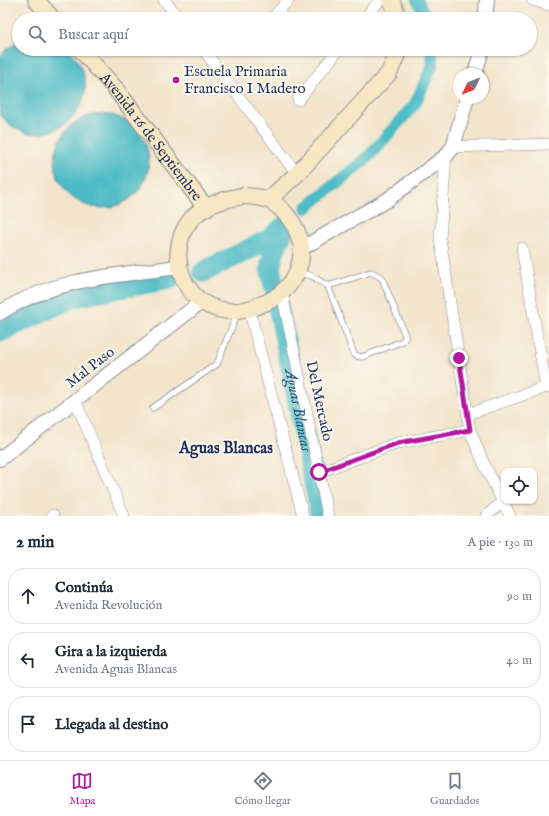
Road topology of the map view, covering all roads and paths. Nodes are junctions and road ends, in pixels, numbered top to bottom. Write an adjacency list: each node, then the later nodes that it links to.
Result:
1 (36, 0): 9 (main road)
2 (164, 0): 10 (street)
3 (288, 0): 11 (street)
4 (380, 0): 12 (street)
5 (390, 0): 13 (main road)
6 (487, 0): 14 (street)
7 (532, 0): 8 (street)
8 (549, 5)
9 (47, 12)
10 (174, 12)
11 (278, 12)
12 (370, 12)
13 (396, 12)
14 (486, 12)
15 (86, 56): 27 (main road, Avenida 16 de Septiembre)
16 (207, 56): 25 (street)
17 (334, 56): 21 (street)
18 (396, 56): 25 (main road)
19 (480, 56): 20 (street)
20 (477, 68)
21 (298, 100)
22 (465, 104): 24 (street)
23 (549, 144): 24 (street)
24 (449, 152): 28 (street); 40 (street)
25 (296, 174): 26 (main road)
26 (268, 200): 27 (main road); 28 (main road)
27 (206, 208): 30 (main road)
28 (302, 248): 31 (main road)
29 (522, 248): 37 (street)
30 (180, 268): 34 (main road); 36 (street)
31 (297, 272): 32 (lane); 33 (main road)
32 (328, 286): 32 (lane)
33 (282, 293): 35 (main road); 43 (street, Del Mercado)
34 (201, 302): 35 (main road); 38 (street, Mal Paso)
35 (242, 310): 39 (lane); 48 (street)
36 (0, 313)
37 (548, 386): 40 (street)
38 (75, 400): 42 (street, Mal Paso); 47 (street)
39 (152, 408)
40 (468, 414): 41 (street)
41 (470, 430): 43 (street); 44 (street)
42 (0, 459)
43 (319, 472): 49 (street, Del Mercado)
44 (501, 497)
45 (501, 503): 50 (street)
46 (504, 504): 51 (street)
47 (124, 516)
48 (303, 516)
49 (328, 516)
50 (486, 516)
51 (510, 516)

